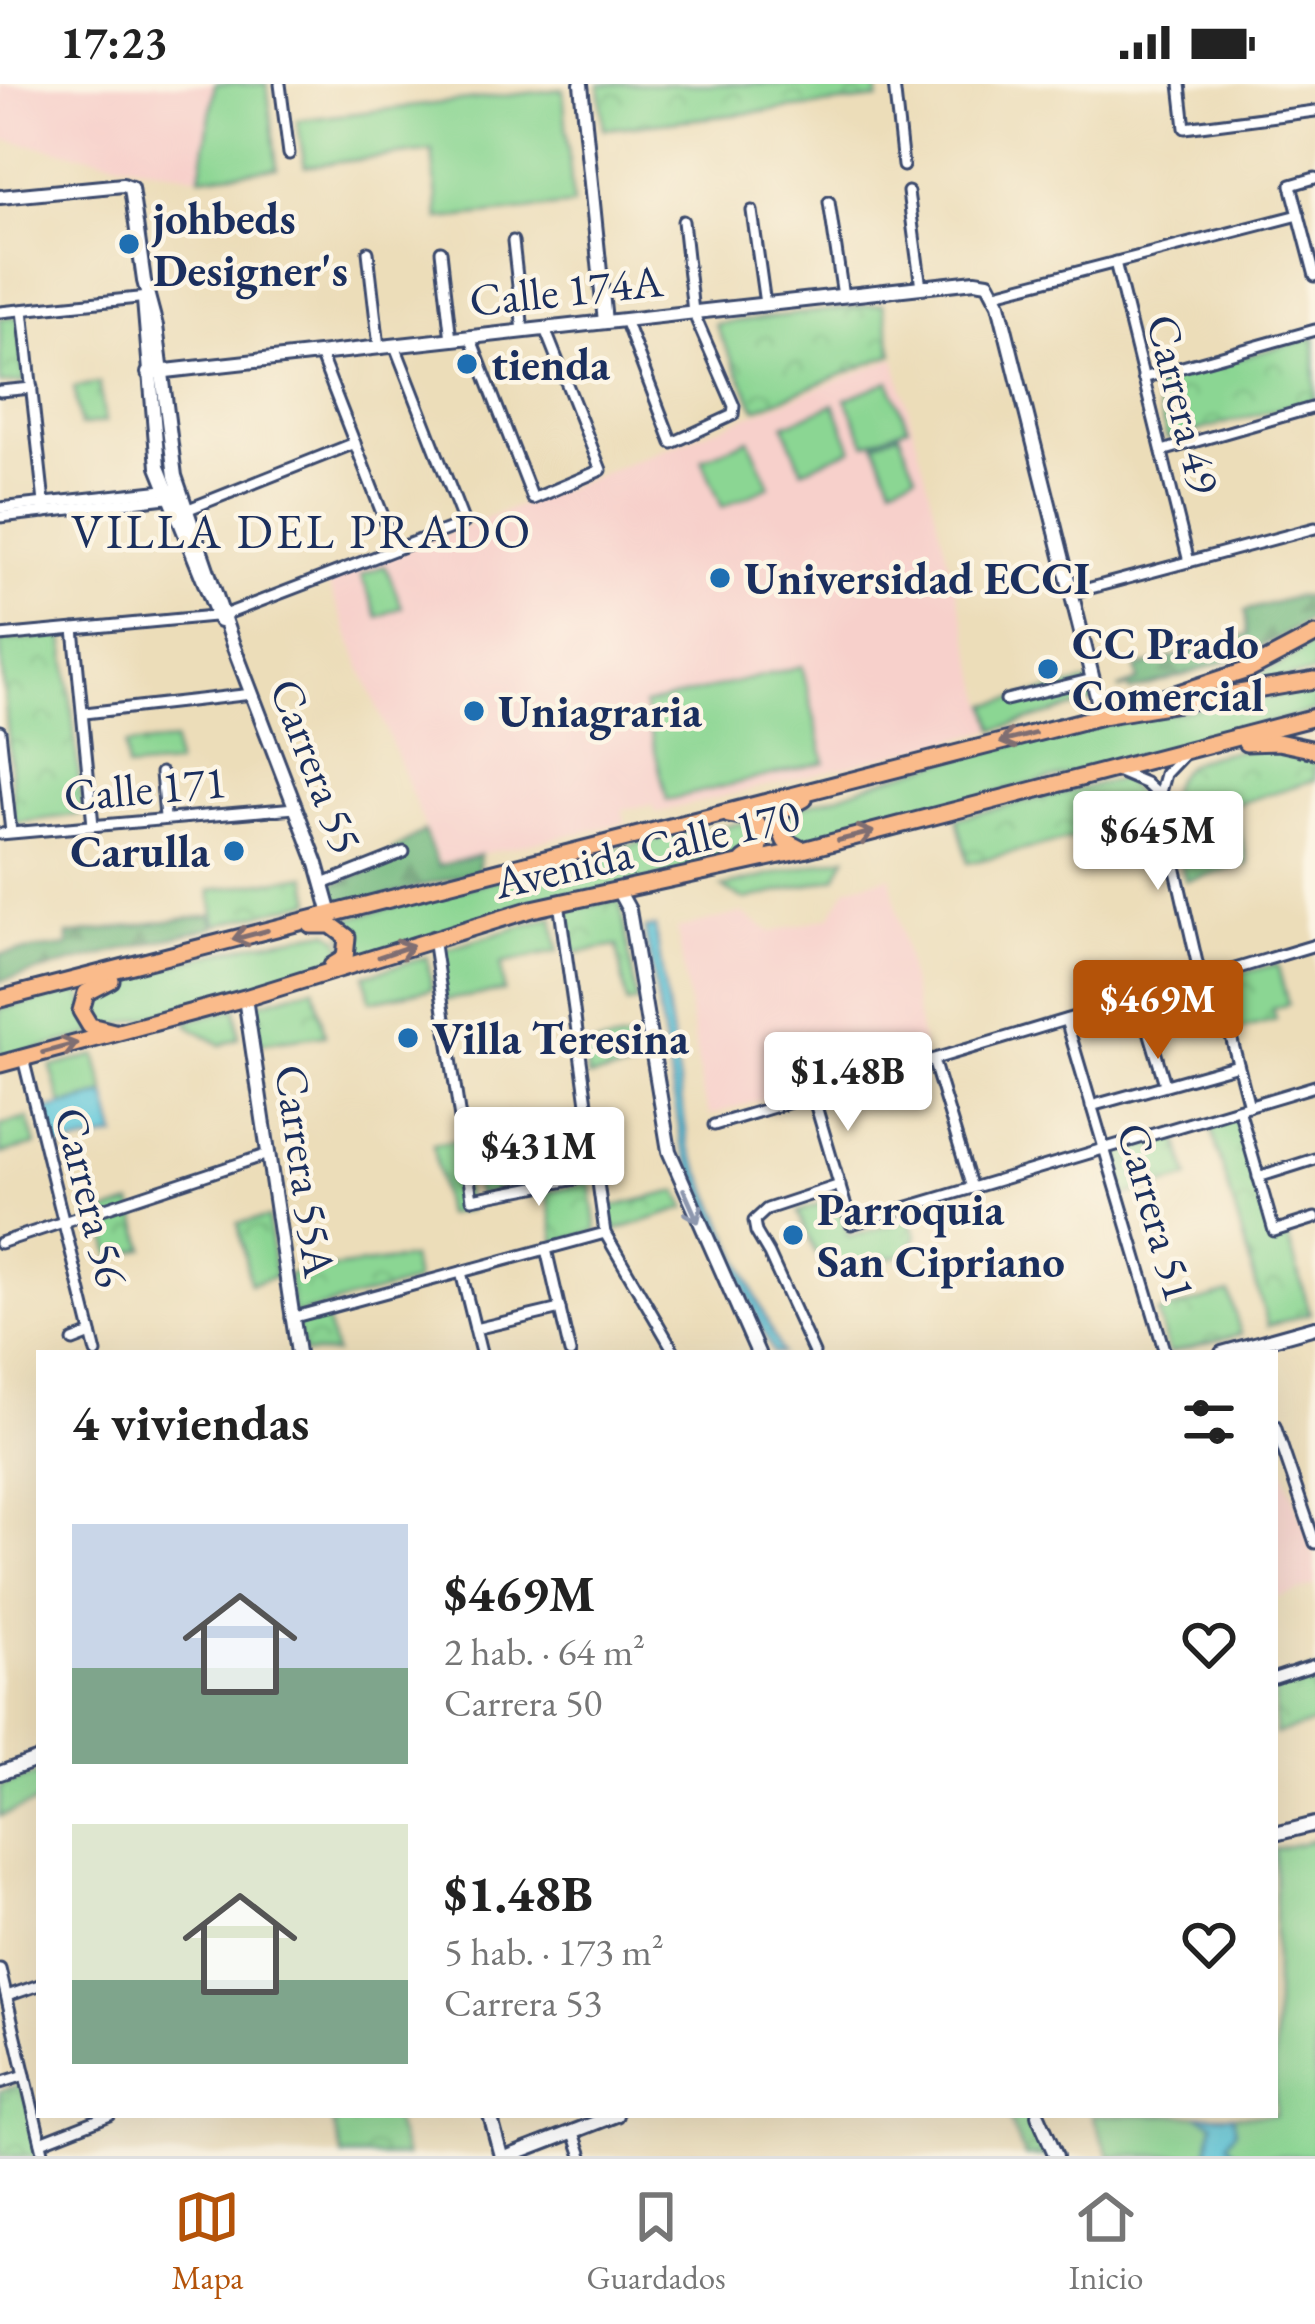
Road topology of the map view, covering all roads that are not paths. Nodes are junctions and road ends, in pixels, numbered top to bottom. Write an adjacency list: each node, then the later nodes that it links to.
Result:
1 (280, 84): 6 (street)
2 (581, 84): 29 (street)
3 (894, 84): 7 (street)
4 (1180, 84): 5 (street)
5 (1315, 111)
6 (289, 154)
7 (903, 166)
8 (1315, 178): 13 (street)
9 (908, 192): 20 (street)
10 (0, 197): 23 (street, Carrera 55)
11 (829, 202): 22 (street)
12 (752, 211): 24 (street)
13 (1299, 215): 18 (street, Calle 174A); 19 (street)
14 (682, 221): 27 (street)
15 (513, 241): 32 (street)
16 (441, 251): 34 (street)
17 (368, 252): 36 (street)
18 (1114, 262): 21 (street, Calle 174A); 39 (street, Carrera 49)
19 (1315, 276)
20 (921, 287): 21 (street, Calle 174A); 22 (street, Calle 174A)
21 (994, 289): 51 (street)
22 (843, 296): 24 (street, Calle 174A)
23 (146, 298): 25 (street); 38 (street, Carrera 55)
24 (765, 304): 27 (street, Calle 174A)
25 (23, 310): 26 (street); 40 (street)
26 (0, 312)
27 (693, 312): 28 (street, Calle 174A); 28 (street)
28 (625, 320): 29 (street, Calle 174A)
29 (605, 322): 30 (street, Calle 174A)
30 (545, 329): 32 (street, Calle 174A); 33 (street)
31 (1315, 331): 39 (street)
32 (523, 332): 33 (street, Calle 174A)
33 (470, 338): 34 (street, Calle 174A)
34 (451, 340): 35 (street, Calle 174A)
35 (395, 346): 36 (street, Calle 174A); 49 (street)
36 (379, 347): 37 (street, Calle 174A)
37 (320, 354): 38 (street, Calle 174A); 43 (street)
38 (155, 372): 45 (street, Carrera 55)
39 (1143, 378): 44 (street, Carrera 49)
40 (32, 388): 41 (street); 46 (street)
41 (0, 391)
42 (1315, 407): 44 (street)
43 (355, 443): 45 (street); 49 (street)
44 (1162, 452): 50 (street, Carrera 49)
45 (176, 499): 46 (street); 52 (street, Carrera 55)
46 (45, 508): 47 (street)
47 (0, 513)
48 (1315, 528): 50 (street)
49 (396, 549): 52 (street)
50 (1189, 562): 51 (street)
51 (1072, 593): 56 (street)
52 (221, 615): 53 (street); 58 (street, Carrera 55)
53 (74, 629): 55 (street); 61 (street)
54 (1315, 635): 60 (main road)
55 (0, 636)
56 (1093, 679): 59 (street); 62 (street)
57 (1315, 680): 60 (main road, Avenida Calle 170)
58 (252, 694): 61 (street); 72 (street, Carrera 55)
59 (1006, 700)
60 (1130, 709): 62 (main road, Avenida Calle 170)
61 (85, 713): 75 (street)
62 (1102, 716): 70 (main road, Avenida Calle 170, one-way to 70)
63 (1315, 717): 65 (main road, Avenida Calle 170)
64 (0, 731): 76 (street)
65 (1214, 745): 66 (main road); 67 (main road, Avenida Calle 170)
66 (1315, 750)
67 (1189, 751): 68 (main road, Avenida Calle 170); 71 (street)
68 (1113, 770): 71 (street); 77 (main road, Avenida Calle 170, one-way to 68)
69 (161, 773): 74 (street)
70 (851, 779): 73 (main road, Avenida Calle 170); 77 (main road)
71 (1159, 796): 89 (street)
72 (295, 808): 74 (street, Calle 171); 80 (street, Carrera 55)
73 (718, 814): 79 (main road); 83 (main road, Avenida Calle 170)
74 (165, 818): 75 (street, Calle 171)
75 (93, 825): 76 (street, Calle 171)
76 (5, 833)
77 (803, 850): 79 (main road, Avenida Calle 170)
78 (404, 853): 80 (street)
79 (707, 872): 81 (main road, Avenida Calle 170)
80 (323, 884): 83 (street, Carrera 55)
81 (618, 890): 82 (main road, Avenida Calle 170); 130 (street, one-way to 130)
82 (559, 902): 85 (main road, Avenida Calle 170); 109 (street)
83 (331, 914): 84 (main road, Avenida Calle 170)
84 (293, 924): 87 (main road, Avenida Calle 170, one-way to 87); 90 (main road)
85 (433, 938): 90 (main road, Avenida Calle 170, one-way to 85); 109 (street)
86 (1315, 945): 88 (street)
87 (164, 958): 93 (main road, Avenida Calle 170); 95 (main road)
88 (1215, 975): 89 (street); 99 (street)
89 (1201, 980): 92 (street)
90 (285, 986): 91 (main road, Avenida Calle 170)
91 (245, 998): 95 (main road, Avenida Calle 170); 107 (street, Carrera 55A)
92 (1139, 998): 94 (street); 100 (street)
93 (0, 999)
94 (1066, 1020): 97 (street); 103 (street, Carrera 51)
95 (120, 1032): 96 (main road, Avenida Calle 170, one-way to 95)
96 (23, 1058): 98 (main road, Avenida Calle 170); 114 (street, Carrera 56)
97 (933, 1060): 102 (street); 112 (street)
98 (0, 1064)
99 (1238, 1065): 100 (street); 104 (street)
100 (1165, 1084): 103 (street)
101 (1315, 1086): 104 (street)
102 (813, 1096): 105 (street); 111 (street)
103 (1091, 1106): 106 (street, Carrera 51)
104 (1244, 1107): 106 (street); 110 (street)
105 (714, 1125)
106 (1104, 1149): 112 (street); 132 (street, Carrera 51)
107 (268, 1154): 114 (street); 120 (street, Carrera 55A)
108 (1315, 1160): 110 (street)
109 (597, 1175): 115 (street)
110 (1258, 1178): 113 (street)
111 (840, 1185): 112 (street); 131 (street)
112 (972, 1188)
113 (1315, 1218)
114 (65, 1220): 116 (street); 123 (street, Carrera 56)
115 (605, 1233): 117 (street); 129 (street)
116 (0, 1243)
117 (546, 1249): 118 (street); 119 (street)
118 (461, 1272): 120 (street); 122 (street)
119 (560, 1309): 122 (street); 128 (street)
120 (290, 1318): 126 (street, Carrera 55A)
121 (1315, 1327): 133 (street)
122 (475, 1329): 127 (street)
123 (91, 1334): 124 (street); 125 (street, Carrera 56)
124 (73, 1341)
125 (95, 1350)
126 (297, 1350)
127 (480, 1350)
128 (569, 1350)
129 (673, 1350)
130 (757, 1350)
131 (813, 1350)
132 (1164, 1350)
133 (1249, 1350)
134 (1278, 1435): 136 (street)
135 (1315, 1503): 136 (street)
136 (1303, 1506): 137 (street)
137 (1315, 1543)
138 (1315, 1666): 139 (street)
139 (1278, 1677)
140 (36, 1760): 141 (street)
141 (0, 1773)
142 (1315, 1824): 143 (street)
143 (1278, 1833)
144 (0, 1969): 146 (street)
145 (36, 1986): 146 (street)
146 (7, 1996): 147 (street)
147 (25, 2075): 148 (street); 154 (street)
148 (0, 2083)
149 (102, 2118): 154 (street)
150 (491, 2118): 157 (street)
151 (609, 2118): 153 (street)
152 (1039, 2118): 159 (street)
153 (574, 2133): 155 (street); 158 (street)
154 (41, 2142): 156 (street)
155 (517, 2155)
156 (44, 2156)
157 (501, 2156)
158 (582, 2156)
159 (1056, 2156)

